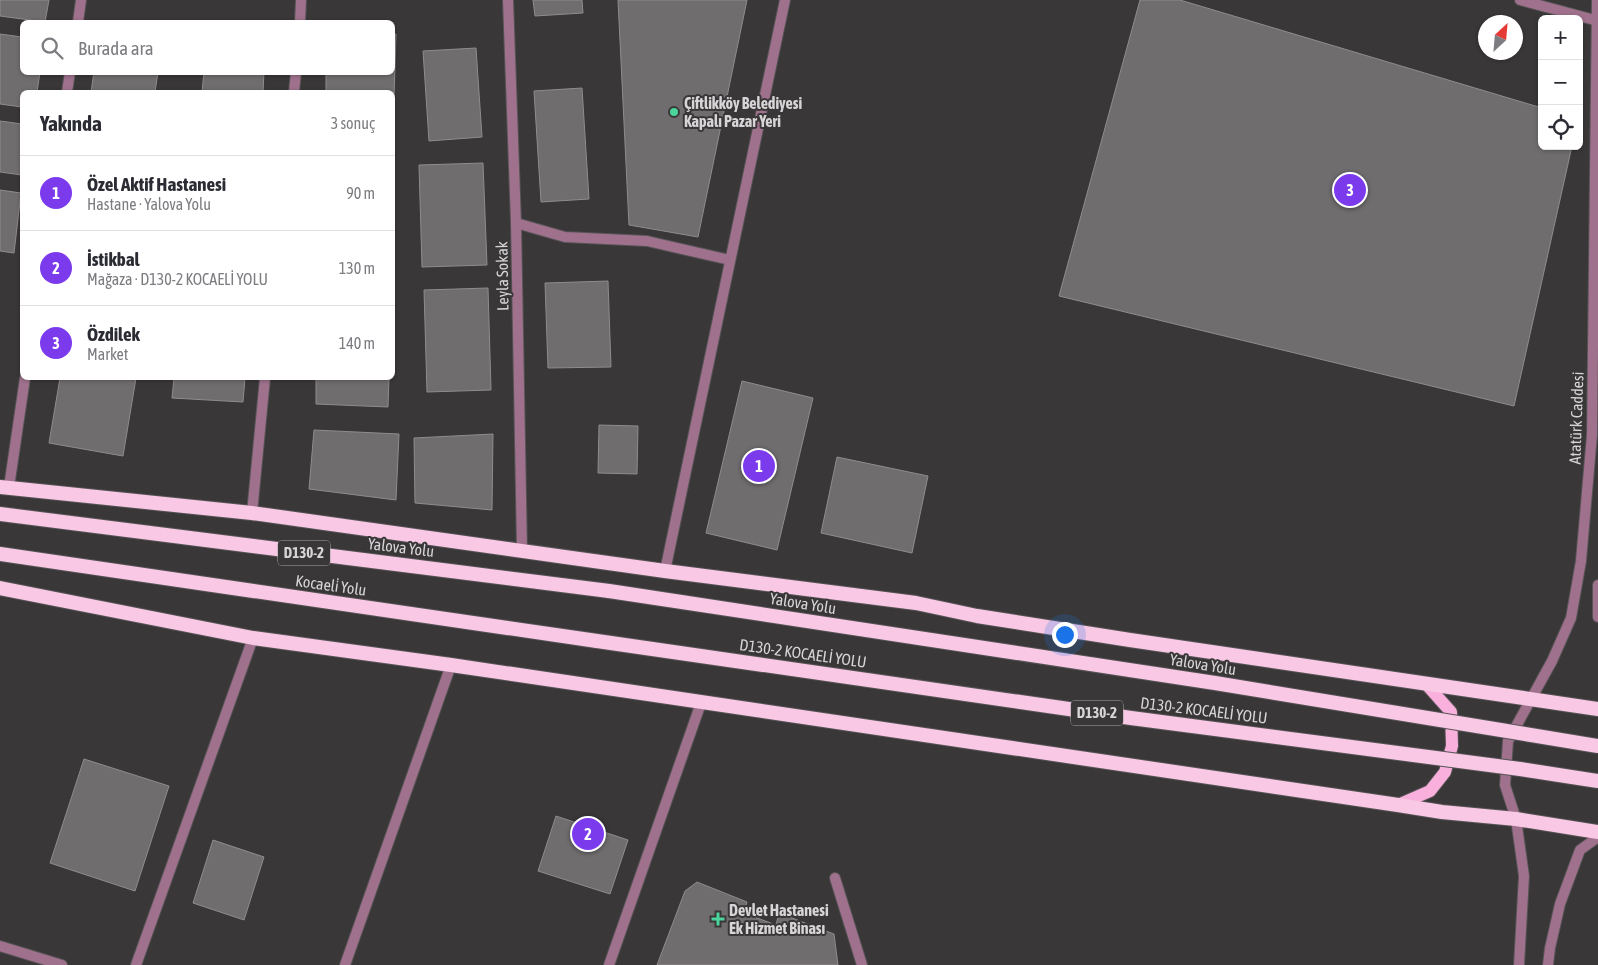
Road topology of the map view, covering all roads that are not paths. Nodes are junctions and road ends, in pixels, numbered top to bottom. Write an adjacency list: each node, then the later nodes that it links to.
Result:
1 (81, 0): 7 (street)
2 (301, 0): 8 (street)
3 (508, 0): 14 (street, Leyla Sokak)
4 (785, 0): 15 (street)
5 (1520, 0): 9 (street)
6 (1596, 0): 9 (street, Atatürk Caddesi)
7 (78, 20)
8 (300, 20)
9 (1597, 21): 31 (street, Atatürk Caddesi)
10 (70, 75): 12 (street)
11 (296, 75): 13 (street)
12 (67, 90)
13 (294, 90)
14 (516, 223): 15 (street); 21 (street, Leyla Sokak)
15 (730, 260): 23 (street)
16 (25, 380): 18 (street)
17 (265, 380): 19 (street)
18 (4, 487): 19 (highway)
19 (252, 512): 21 (highway)
20 (0, 514): 34 (highway, Yalova Yolu / D130-2, bridge)
21 (522, 550): 23 (highway)
22 (0, 554): 28 (highway, Kocaeli̇ Yolu / D130-2)
23 (665, 571): 30 (highway)
24 (1598, 585): 26 (street)
25 (0, 588): 27 (highway)
26 (1598, 616)
27 (254, 638): 29 (highway); 43 (street)
28 (597, 642): 35 (highway, D130-2 KOCAELİ YOLU / D130-2, bridge)
29 (451, 666): 32 (highway); 44 (street)
30 (1428, 685): 31 (highway); 36 (main road)
31 (1531, 700): 33 (highway); 37 (street, Atatürk Caddesi)
32 (701, 703): 36 (highway); 45 (street)
33 (1598, 709)
34 (1598, 746)
35 (1598, 781)
36 (1398, 806): 37 (highway)
37 (1516, 819): 38 (highway); 47 (street, Atatürk Caddesi)
38 (1598, 832)
39 (1598, 837): 48 (street)
40 (835, 878): 46 (street)
41 (0, 946): 42 (street)
42 (62, 965)
43 (136, 965)
44 (345, 965)
45 (608, 965)
46 (862, 965)
47 (1519, 965)
48 (1548, 965)

